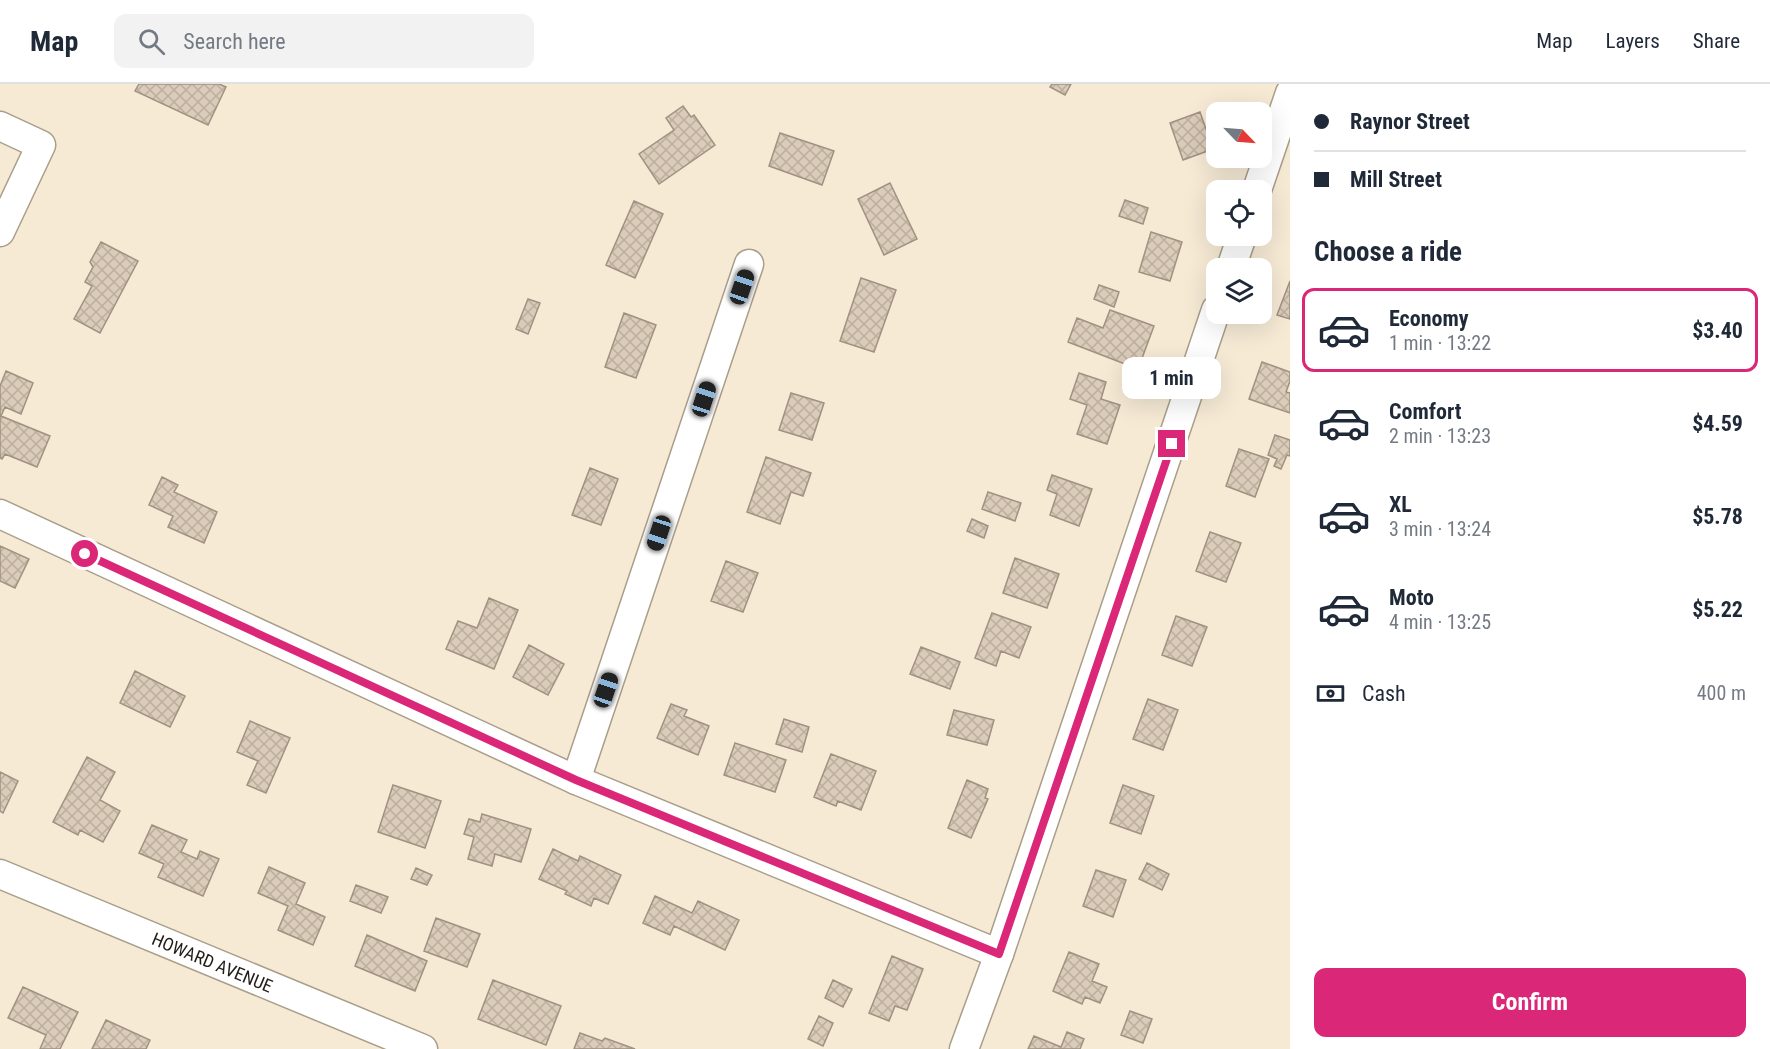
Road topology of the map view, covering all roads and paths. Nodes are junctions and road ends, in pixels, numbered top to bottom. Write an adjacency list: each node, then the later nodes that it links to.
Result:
1 (1290, 93): 3 (street)
2 (0, 126): 4 (street)
3 (1260, 180)
4 (0, 232)
5 (749, 264): 8 (street)
6 (1211, 324): 10 (street)
7 (0, 514): 8 (street)
8 (576, 780): 10 (street)
9 (0, 874): 11 (street, HOWARD AVENUE)
10 (999, 954): 12 (street)
11 (423, 1049)
12 (964, 1049)

